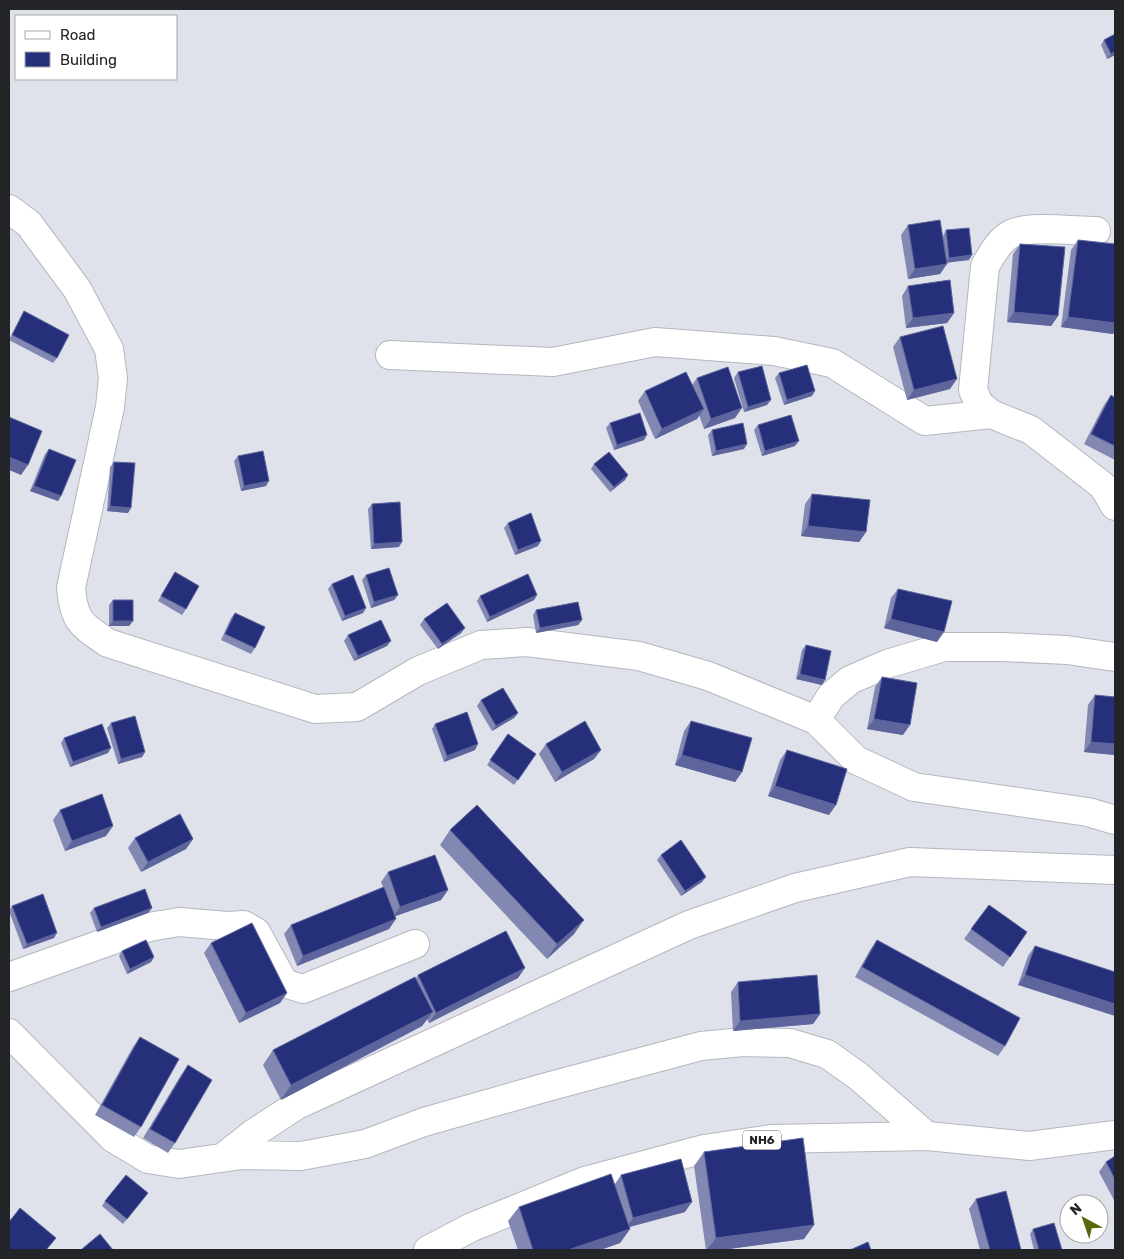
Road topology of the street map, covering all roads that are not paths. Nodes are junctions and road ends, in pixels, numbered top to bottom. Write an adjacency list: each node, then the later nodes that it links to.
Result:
1 (9, 209): 7 (main road)
2 (1096, 232): 4 (main road)
3 (390, 355): 4 (main road)
4 (991, 414): 5 (main road)
5 (1115, 506)
6 (1115, 657): 7 (main road)
7 (816, 720): 8 (main road)
8 (1115, 820)
9 (1115, 870): 15 (main road)
10 (415, 944): 11 (main road)
11 (9, 976)
12 (9, 1033): 15 (main road)
13 (1115, 1135): 14 (main road, NH6)
14 (927, 1136): 15 (main road); 16 (main road, NH6)
15 (222, 1158)
16 (428, 1250)

